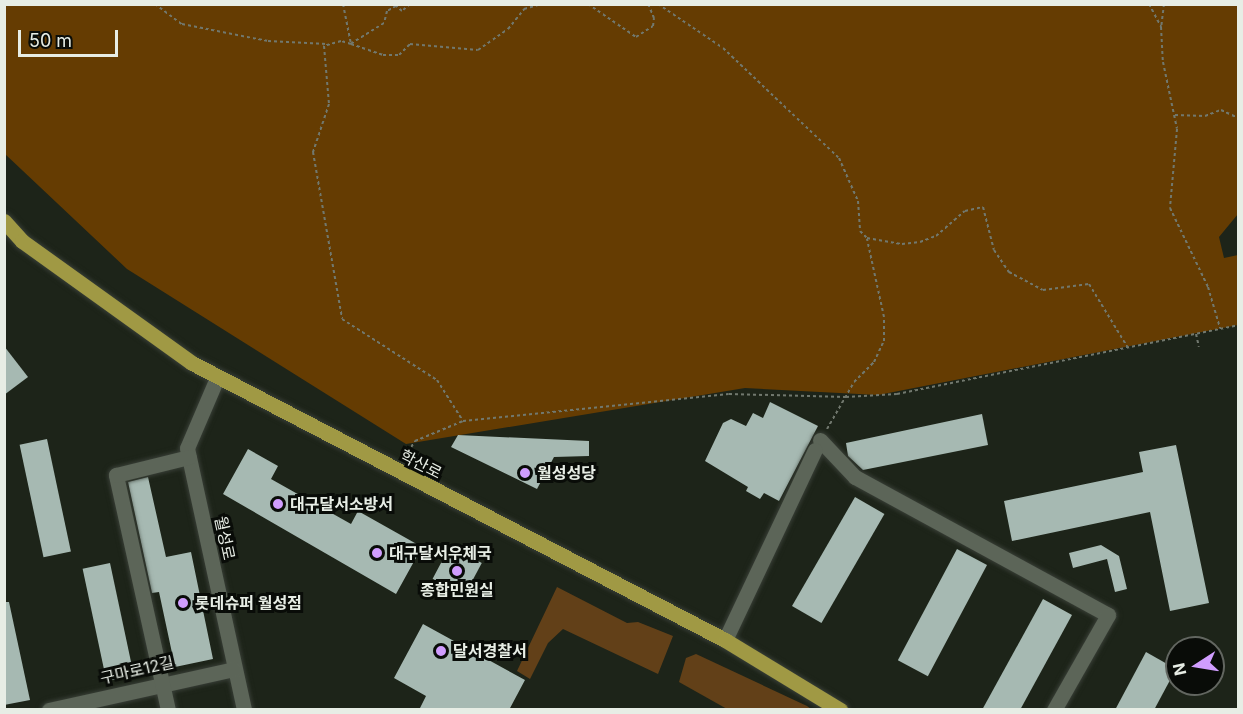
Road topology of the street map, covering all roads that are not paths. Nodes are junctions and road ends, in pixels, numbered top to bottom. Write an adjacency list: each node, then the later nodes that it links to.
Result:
1 (4, 221): 2 (main road, 학산로)
2 (217, 378): 3 (street, 월성로); 4 (main road, 학산로)
3 (189, 457): 5 (street, 월성로); 6 (street)
4 (725, 640): 10 (main road, 학산로); 11 (street)
5 (234, 669): 6 (street, 구마로12길); 9 (street, 월성로)
6 (161, 682): 7 (street, 구마로12길); 8 (street)
7 (49, 710)
8 (168, 710)
9 (244, 710)
10 (840, 710)
11 (1054, 710)

